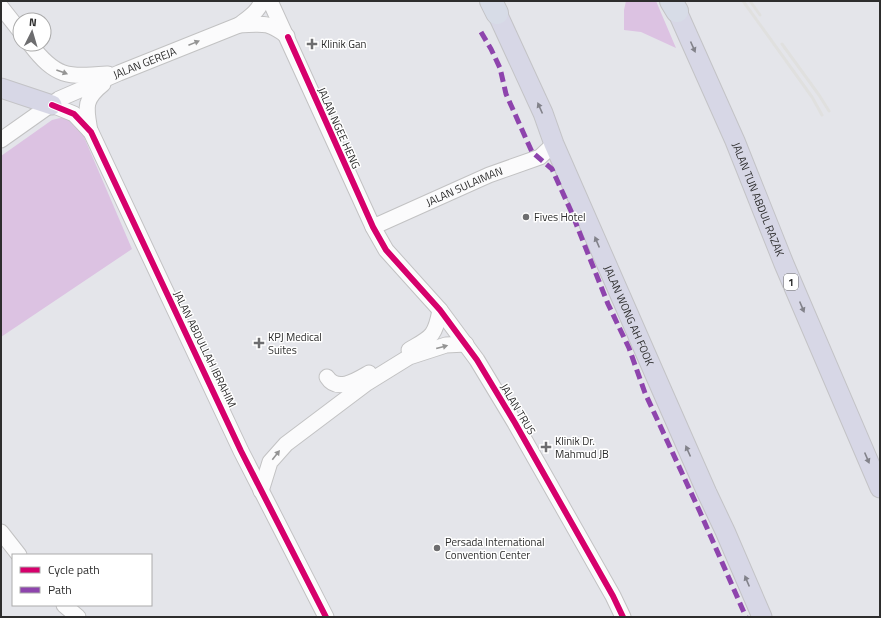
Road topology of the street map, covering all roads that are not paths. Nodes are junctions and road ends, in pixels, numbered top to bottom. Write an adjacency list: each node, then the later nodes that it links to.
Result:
1 (269, 3): 6 (street, JALAN GEREJA); 7 (street, JALAN NGEE HENG)
2 (494, 5): 14 (main road, JALAN WONG AH FOOK, one-way to 2)
3 (674, 6): 19 (main road, JALAN TUN ABDUL RAZAK / 1, one-way to 19)
4 (1, 7): 5 (street)
5 (12, 21)
6 (239, 25): 7 (street, JALAN GEREJA); 9 (street, JALAN GEREJA, one-way to 6)
7 (288, 37): 15 (street, JALAN NGEE HENG)
8 (36, 52): 9 (street, one-way to 9)
9 (119, 74): 11 (street, JALAN GEREJA); 12 (street, JALAN ABDULLAH IBRAHIM)
10 (1, 88): 11 (main road)
11 (52, 104): 12 (street, JALAN ABDULLAH IBRAHIM); 13 (street, JALAN GEREJA)
12 (90, 132): 20 (street, JALAN ABDULLAH IBRAHIM)
13 (1, 140)
14 (554, 144): 15 (street, JALAN SULAIMAN); 27 (main road, JALAN WONG AH FOOK, one-way to 14)
15 (373, 227): 16 (street, JALAN TRUS)
16 (440, 310): 17 (street, JALAN TRUS); 18 (street)
17 (466, 344): 20 (street, one-way to 17); 25 (street, JALAN TRUS)
18 (327, 378)
19 (880, 488)
20 (261, 491): 24 (street, JALAN ABDULLAH IBRAHIM)
21 (1, 532): 22 (street)
22 (18, 554)
23 (65, 606): 26 (street)
24 (322, 615)
25 (620, 615)
26 (78, 617)
27 (762, 617)

